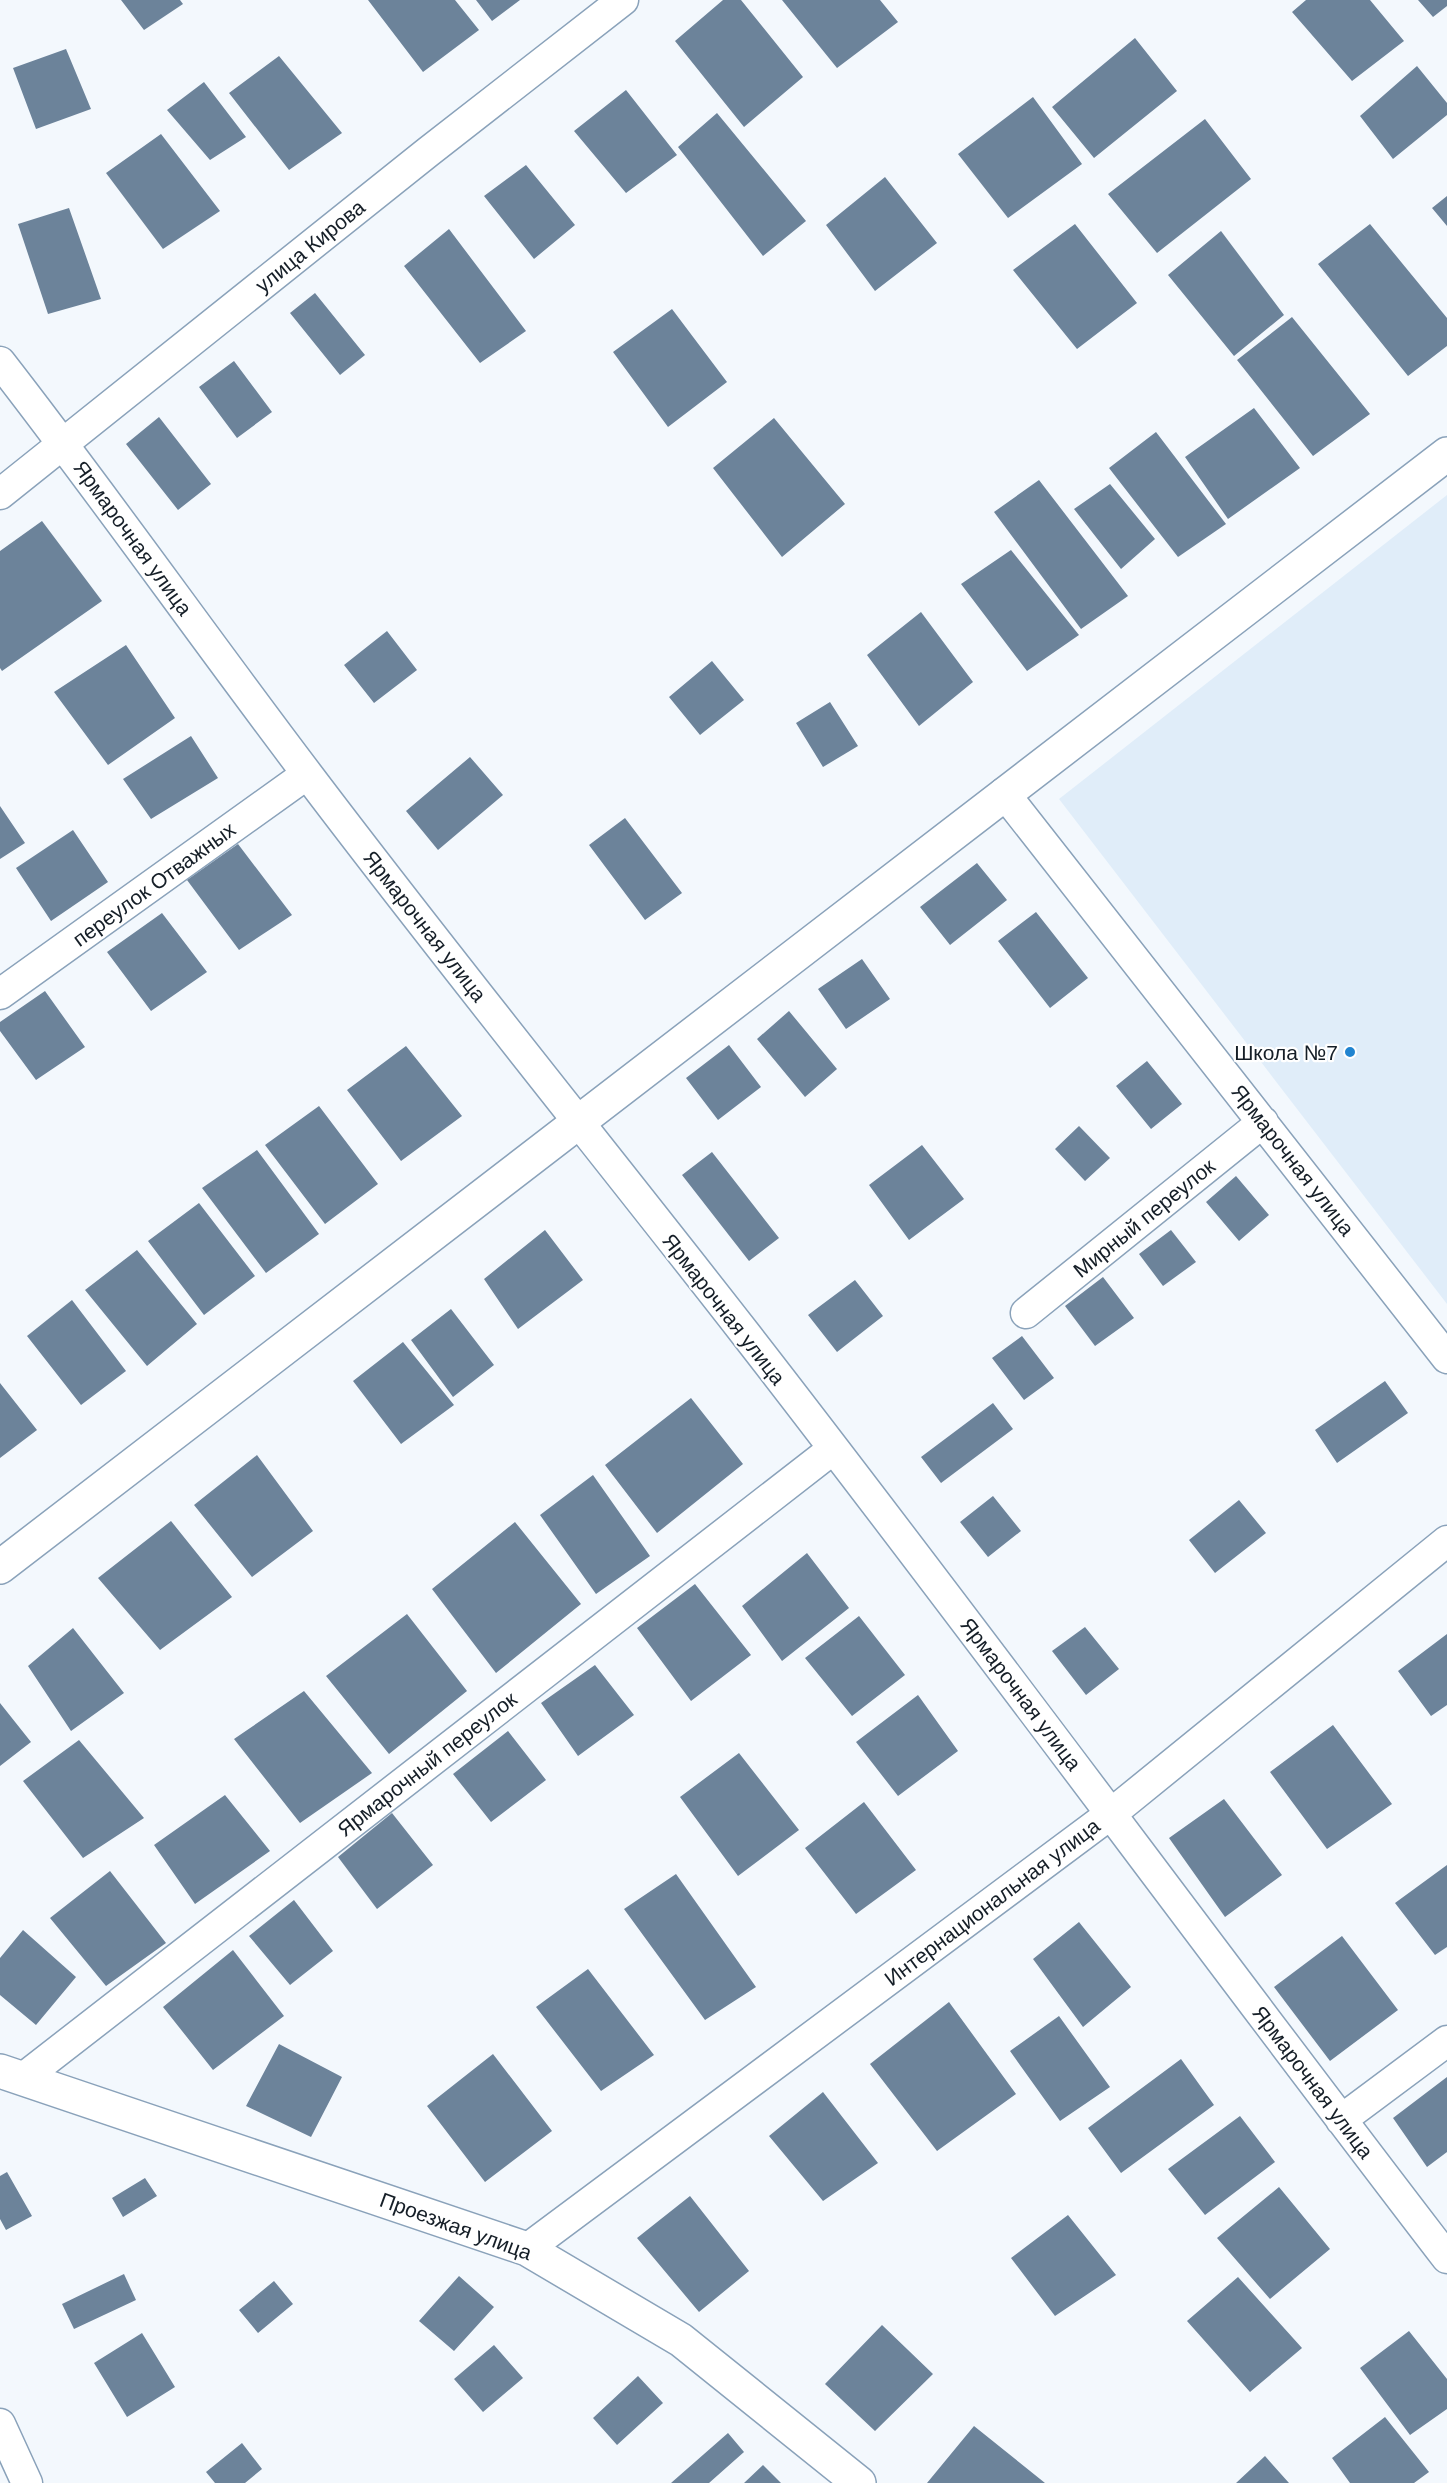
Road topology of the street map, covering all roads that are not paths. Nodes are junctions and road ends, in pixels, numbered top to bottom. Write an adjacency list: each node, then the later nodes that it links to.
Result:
1 (623, 0): 3 (street, улица Кирова)
2 (0, 362): 3 (street, Ярмарочная улица)
3 (64, 444): 5 (street, улица Кирова); 6 (street, Ярмарочная улица)
4 (1447, 454): 7 (main road)
5 (0, 494)
6 (307, 774): 8 (street, переулок Отважных); 10 (street, Ярмарочная улица)
7 (1004, 793): 9 (street, Ярмарочная улица); 10 (main road)
8 (0, 994)
9 (1263, 1122): 11 (street, Мирный переулок); 12 (street, Ярмарочная улица)
10 (578, 1124): 13 (street, Ярмарочная улица); 15 (main road)
11 (1026, 1313)
12 (1447, 1358)
13 (833, 1449): 16 (street, Ярмарочная улица); 18 (street, Ярмарочный переулок)
14 (1447, 1542): 16 (street, Интернациональная улица)
15 (0, 1568)
16 (1112, 1813): 19 (street, Ярмарочная улица); 20 (street, Интернациональная улица)
17 (1447, 2041): 19 (street)
18 (11, 2075): 20 (main road, Проезжая улица)
19 (1341, 2120): 21 (street, Ярмарочная улица)
20 (527, 2249): 24 (main road, Проезжая улица)
21 (1447, 2258)
22 (0, 2424): 23 (street)
23 (27, 2483)
24 (859, 2483)

